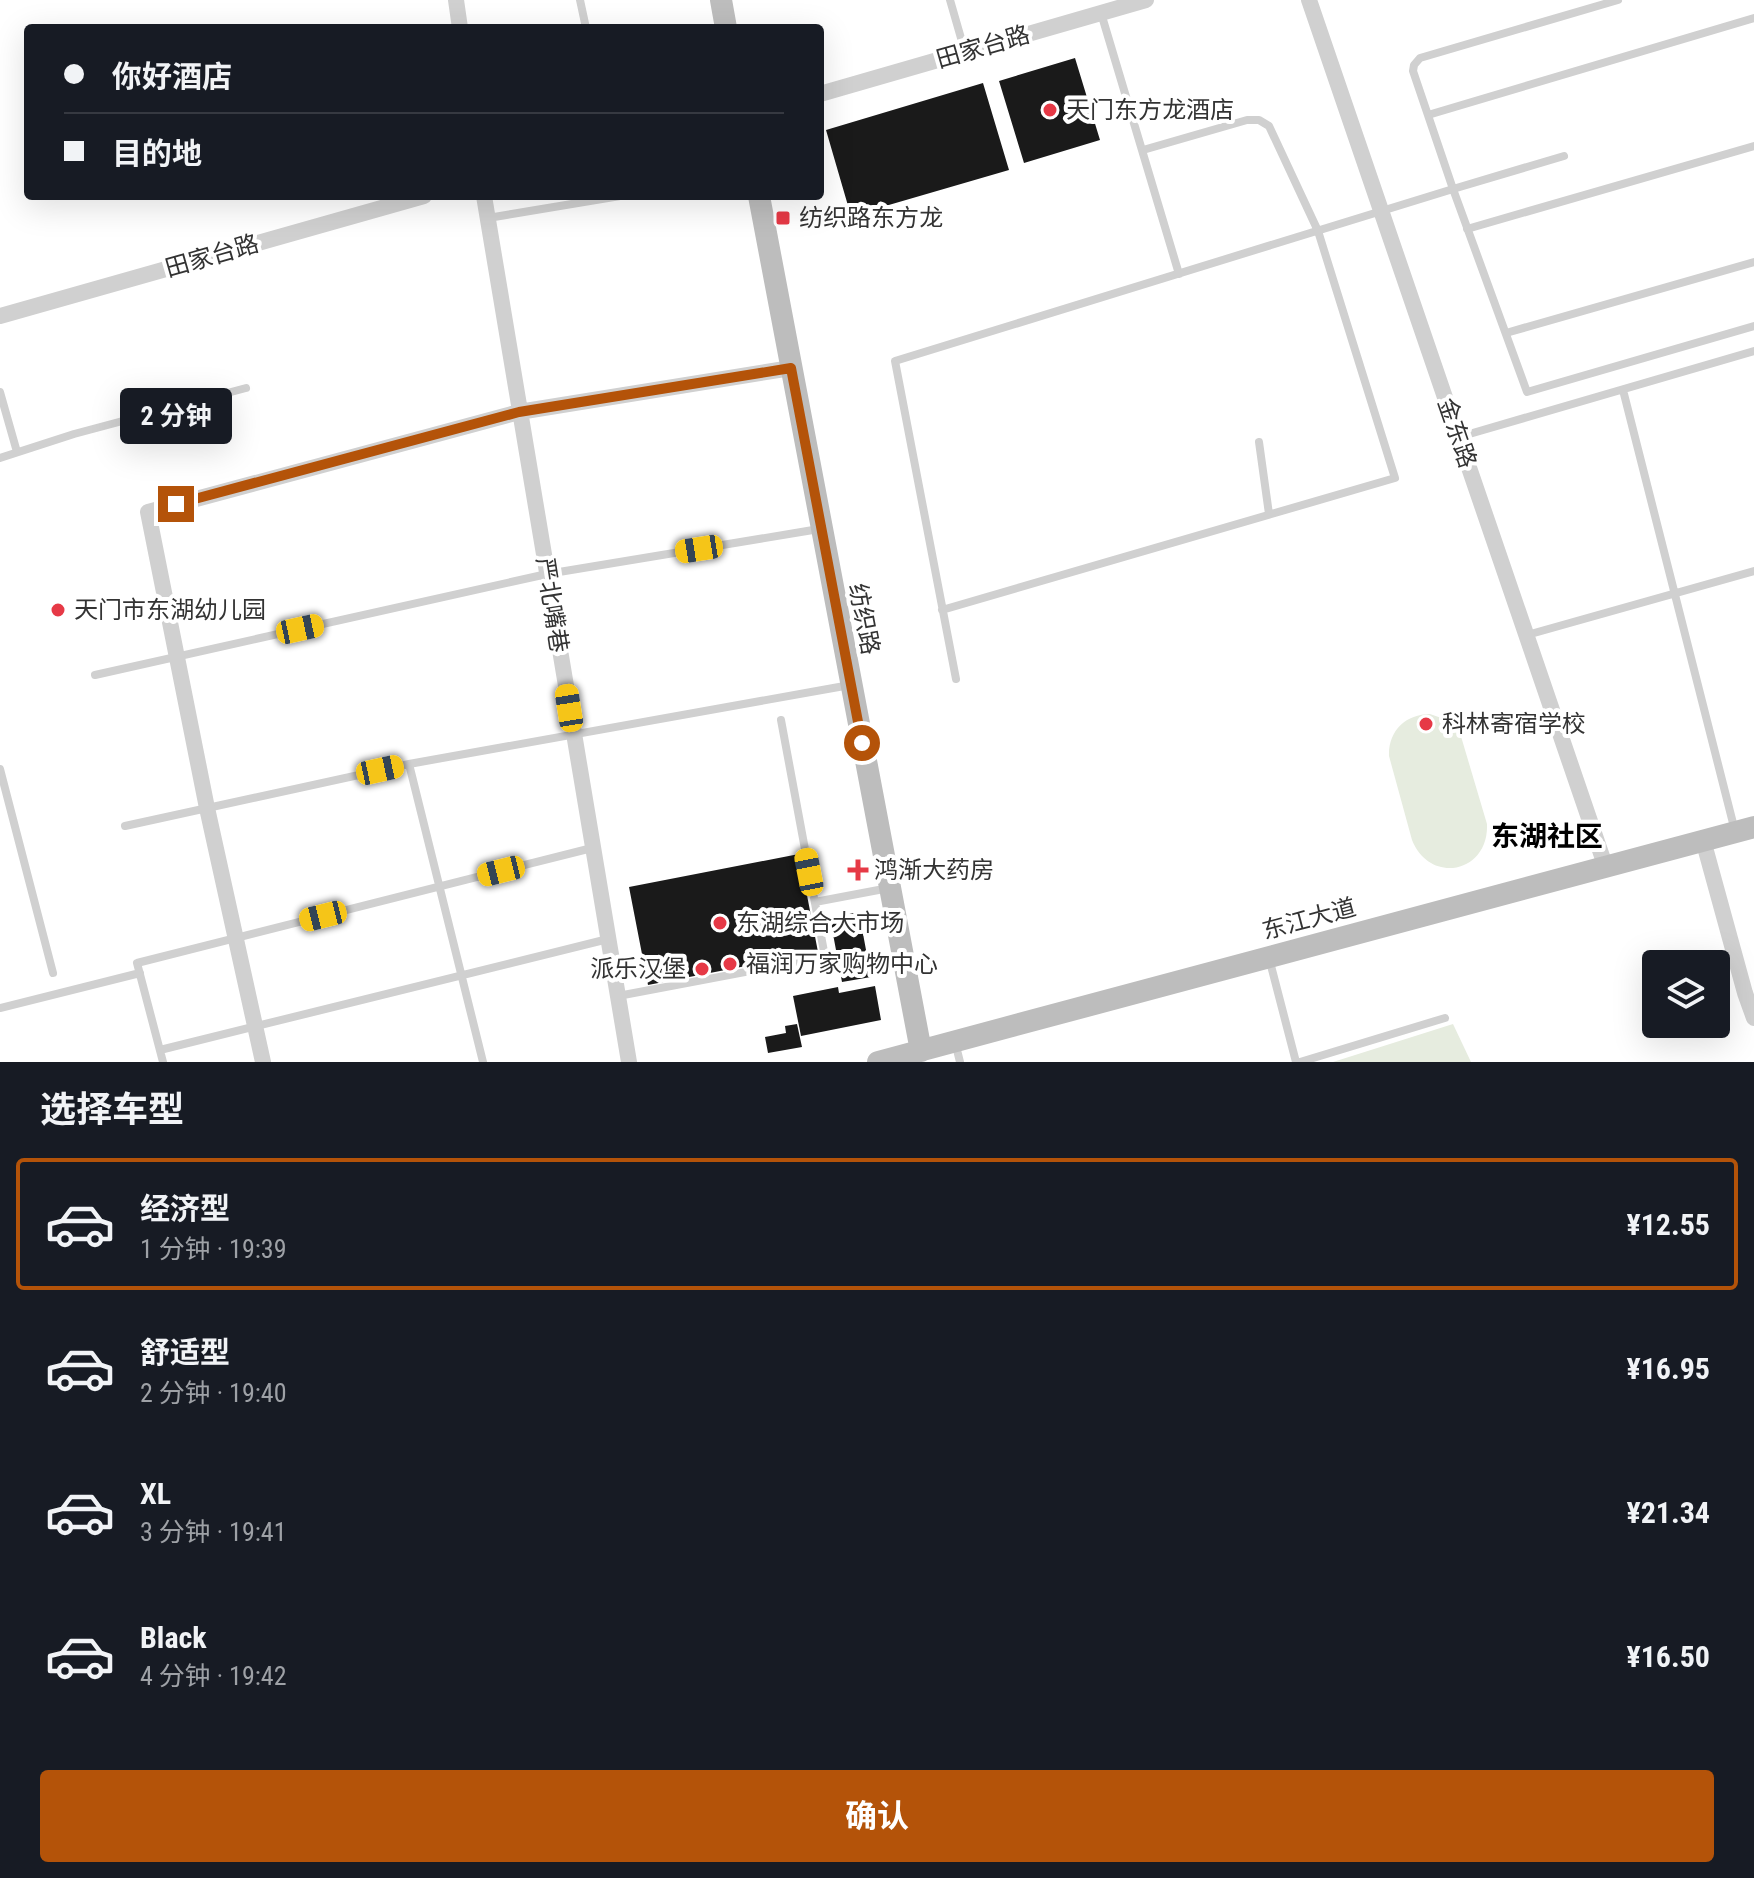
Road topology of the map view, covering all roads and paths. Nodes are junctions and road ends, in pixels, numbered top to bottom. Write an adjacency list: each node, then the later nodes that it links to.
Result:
1 (456, 0): 10 (street)
2 (580, 0): 11 (lane)
3 (721, 0): 12 (street)
4 (950, 0): 13 (lane)
5 (1146, 0): 8 (street, 田家台路)
6 (1309, 0): 24 (street, 金东路)
7 (1618, 0): 15 (lane)
8 (1101, 13): 13 (street, 田家台路); 17 (lane)
9 (1754, 18): 15 (lane)
10 (459, 24)
11 (585, 24)
12 (725, 24)
13 (965, 52): 14 (street, 田家台路)
14 (824, 93)
15 (1428, 115): 19 (lane)
16 (1754, 146): 26 (lane)
17 (1143, 150): 27 (lane); 29 (lane)
18 (1564, 156): 19 (lane)
19 (1453, 189): 24 (lane); 26 (lane)
20 (410, 200): 30 (street, 田家台路)
21 (485, 200): 25 (street, 严北嘴巷)
22 (596, 200): 25 (lane)
23 (760, 200): 34 (street, 纺织路)
24 (1381, 212): 27 (lane); 39 (street, 金东路)
25 (487, 218): 38 (street, 严北嘴巷)
26 (1467, 229): 32 (lane)
27 (1318, 231): 29 (lane); 43 (lane)
28 (1754, 262): 32 (lane)
29 (1179, 274): 48 (lane)
30 (0, 316)
31 (1754, 326): 32 (lane)
32 (1506, 333)
33 (1754, 351): 36 (lane)
34 (791, 368): 38 (street); 44 (street, 纺织路)
35 (246, 388): 41 (lane)
36 (1623, 390): 39 (lane); 47 (lane)
37 (0, 392): 41 (lane)
38 (519, 412): 46 (street, 严北嘴巷); 50 (street)
39 (1458, 437): 49 (street, 金东路)
40 (1259, 442): 43 (lane)
41 (17, 452): 42 (lane)
42 (0, 458)
43 (1269, 514): 48 (lane)
44 (821, 529): 46 (lane); 53 (street, 纺织路)
45 (1754, 571): 47 (lane)
46 (547, 574): 50 (lane); 55 (street, 严北嘴巷)
47 (1675, 593): 49 (lane); 60 (lane)
48 (942, 610): 52 (lane)
49 (1526, 635): 63 (street, 金东路)
50 (177, 656): 51 (lane); 58 (street)
51 (95, 675)
52 (956, 679)
53 (850, 685): 55 (lane); 65 (street, 纺织路)
54 (781, 720): 66 (lane)
55 (573, 734): 56 (lane); 62 (street, 严北嘴巷)
56 (409, 764): 58 (lane); 64 (lane)
57 (0, 769): 70 (lane)
58 (207, 808): 59 (lane); 67 (street)
59 (125, 826)
60 (1744, 829): 61 (street, 东江大道)
61 (1703, 840): 63 (street, 东江大道); 76 (street)
62 (592, 848): 64 (lane); 68 (street, 严北嘴巷)
63 (1605, 865): 69 (street, 东江大道)
64 (440, 887): 67 (lane); 72 (lane)
65 (890, 888): 66 (lane); 79 (street, 纺织路)
66 (815, 902): 73 (lane)
67 (235, 938): 71 (lane); 77 (street)
68 (608, 939): 72 (lane); 73 (street, 严北嘴巷)
69 (1268, 957): 80 (street, 东江大道); 86 (lane)
70 (53, 973)
71 (140, 973): 74 (lane); 78 (lane)
72 (462, 975): 77 (lane); 83 (lane)
73 (618, 996): 84 (street, 严北嘴巷)
74 (0, 1008)
75 (1445, 1018): 86 (lane)
76 (1754, 1018)
77 (254, 1027): 78 (lane); 82 (street)
78 (160, 1050): 81 (lane)
79 (921, 1051): 80 (street, 东江大道); 85 (street, 东江大道)
80 (958, 1052)
81 (163, 1062)
82 (263, 1062)
83 (483, 1062)
84 (629, 1062)
85 (878, 1062)
86 (1298, 1062)

